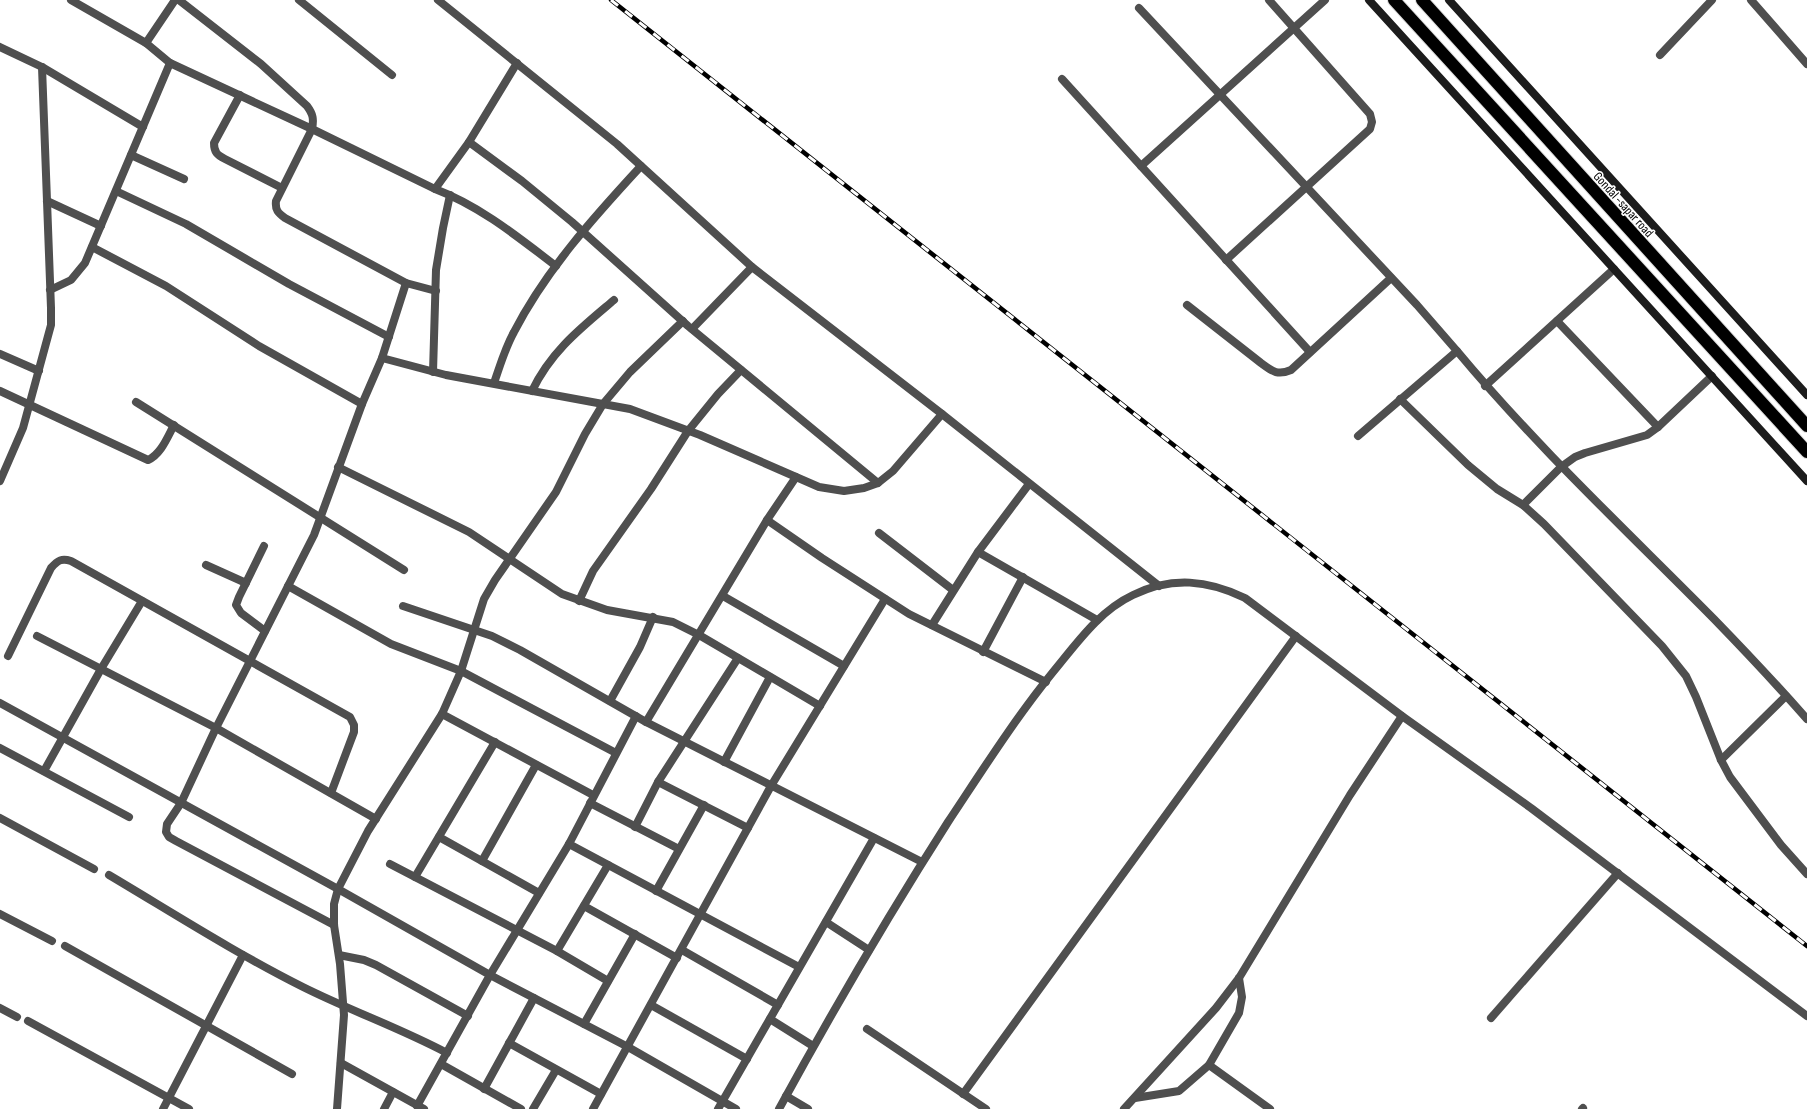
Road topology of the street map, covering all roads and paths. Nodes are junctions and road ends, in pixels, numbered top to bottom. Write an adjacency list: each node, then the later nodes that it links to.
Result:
1 (71, 0): 16 (street)
2 (175, 0): 16 (street)
3 (179, 0): 28 (street)
4 (299, 0): 23 (street)
5 (438, 0): 20 (street)
6 (1269, 0): 15 (street)
7 (1325, 0): 15 (street)
8 (1369, 0): 46 (street)
9 (1394, 0): 81 (highway)
10 (1422, 0): 77 (highway, Gondal -sapar road)
11 (1712, 0): 18 (street)
12 (1751, 0): 21 (street)
13 (1452, 1): 69 (street)
14 (1139, 8): 25 (street)
15 (1294, 28): 25 (street); 34 (street)
16 (146, 43): 19 (street)
17 (0, 47): 22 (street)
18 (1660, 55)
19 (170, 63): 26 (street); 27 (street)
20 (517, 63): 29 (street); 31 (street)
21 (1807, 64)
22 (42, 67): 27 (street); 39 (street)
23 (392, 75)
24 (1062, 79): 32 (street)
25 (1220, 94): 32 (street); 34 (street)
26 (240, 95): 28 (street); 35 (street)
27 (143, 127): 30 (street)
28 (312, 129): 35 (street); 36 (street)
29 (469, 142): 36 (street); 41 (street)
30 (131, 155): 33 (street); 37 (street)
31 (641, 166): 41 (street); 45 (street)
32 (1141, 166): 43 (street)
33 (184, 179)
34 (1307, 187): 43 (street); 47 (street)
35 (282, 188): 48 (street)
36 (434, 189): 38 (street)
37 (116, 191): 40 (street); 56 (street)
38 (450, 195): 44 (street); 50 (street)
39 (47, 201): 40 (street); 49 (street)
40 (101, 226): 42 (street)
41 (583, 231): 44 (street); 53 (street)
42 (92, 247): 49 (street); 73 (street)
43 (1226, 260): 58 (street)
44 (556, 266): 65 (street)
45 (752, 267): 55 (street); 75 (street)
46 (1614, 269): 54 (street); 64 (street)
47 (1391, 278): 57 (street); 58 (street)
48 (406, 283): 50 (street); 56 (street)
49 (50, 290): 62 (street)
50 (436, 291): 63 (street)
51 (614, 300): 68 (street)
52 (1187, 305): 58 (street)
53 (683, 321): 55 (street); 74 (street)
54 (1557, 321): 66 (street); 78 (street)
55 (692, 329): 61 (street)
56 (389, 337): 60 (street)
57 (1457, 351): 66 (street); 70 (street)
58 (1310, 352)
59 (0, 354): 62 (street)
60 (382, 358): 63 (street); 73 (street)
61 (741, 370): 79 (street); 87 (street)
62 (39, 371): 72 (street)
63 (433, 372): 65 (street)
64 (1712, 376): 78 (street); 86 (street)
65 (494, 383): 68 (street)
66 (1485, 386): 82 (street)
67 (0, 391): 72 (street)
68 (532, 391): 74 (street)
69 (1807, 395)
70 (1400, 399): 80 (street); 89 (street)
71 (136, 402): 76 (street)
72 (30, 404): 76 (street); 85 (street)
73 (362, 404): 83 (street)
74 (603, 404): 79 (street); 95 (street)
75 (942, 414): 87 (street); 88 (street)
76 (174, 425): 90 (street)
77 (1807, 426)
78 (1658, 427): 82 (street)
79 (688, 431): 84 (street); 105 (street)
80 (1358, 436)
81 (1807, 452)
82 (1561, 467): 89 (street); 125 (street)
83 (338, 468): 90 (street); 95 (street)
84 (796, 477): 87 (street); 91 (street)
85 (0, 481)
86 (1807, 481)
87 (878, 483)
88 (1029, 484): 94 (street); 101 (street)
89 (1523, 505): 140 (street)
90 (322, 517): 97 (street); 100 (street)
91 (767, 520): 103 (street); 104 (street)
92 (879, 533): 102 (street)
93 (264, 546): 99 (street)
94 (978, 552): 98 (street); 102 (street)
95 (510, 559): 105 (street); 111 (street)
96 (206, 565): 99 (street)
97 (404, 570)
98 (1023, 577): 109 (street); 116 (street)
99 (246, 583): 112 (street)
100 (288, 586): 112 (street); 122 (street)
101 (1159, 586): 109 (street); 115 (street)
102 (953, 590): 110 (street)
103 (723, 596): 113 (street); 120 (street)
104 (885, 599): 110 (street); 120 (street)
105 (579, 600): 108 (street)
106 (142, 601): 117 (street); 119 (street); 121 (street)
107 (403, 606): 111 (street)
108 (653, 617): 113 (street); 126 (street)
109 (1098, 620): 124 (street)
110 (932, 625): 116 (street)
111 (473, 629): 122 (street); 126 (street)
112 (266, 631): 119 (street)
113 (699, 635): 118 (street); 133 (street)
114 (37, 636): 121 (street)
115 (1296, 636): 131 (street); 217 (street)
116 (983, 652): 124 (street)
117 (8, 656)
118 (738, 658): 123 (street); 136 (street)
119 (250, 662): 134 (street); 146 (street)
120 (844, 666): 128 (street)
121 (101, 669): 134 (street); 135 (street)
122 (461, 671): 129 (street); 139 (street)
123 (770, 677): 128 (street); 141 (street)
124 (1046, 682): 160 (street)
125 (1786, 696): 132 (street); 140 (street)
126 (610, 701): 130 (street)
127 (0, 703): 135 (street)
128 (820, 706): 145 (street)
129 (442, 714): 137 (street); 152 (street)
130 (636, 716): 133 (street); 139 (street)
131 (1402, 716): 164 (street); 188 (street)
132 (1807, 719)
133 (646, 722): 136 (street)
134 (216, 728): 146 (street); 148 (street)
135 (62, 737): 143 (street); 148 (street)
136 (685, 741): 141 (street); 144 (street)
137 (495, 742): 142 (street); 155 (street)
138 (0, 748): 143 (street)
139 (616, 753): 147 (street)
140 (1721, 760): 165 (street)
141 (724, 762): 145 (street)
142 (536, 764): 147 (street); 159 (street)
143 (44, 771): 151 (street)
144 (658, 782): 149 (street); 153 (street)
145 (771, 786): 154 (street); 156 (street)
146 (331, 793): 152 (street)
147 (592, 799): 153 (street); 157 (street)
148 (181, 802): 168 (street); 175 (street)
149 (704, 805): 154 (street); 158 (street)
150 (0, 818): 163 (street)
151 (129, 818)
152 (376, 818): 168 (street)
153 (635, 827): 158 (street)
154 (748, 828): 173 (street)
155 (439, 837): 159 (street); 167 (street)
156 (874, 838): 160 (street); 174 (street)
157 (569, 844): 162 (street); 170 (street)
158 (679, 849): 169 (street)
159 (482, 861): 170 (street)
160 (922, 862): 181 (street)
161 (390, 864): 167 (street)
162 (608, 865): 169 (street); 171 (street)
163 (94, 869)
164 (1618, 874): 196 (street); 198 (street)
165 (1807, 874)
166 (109, 876): 183 (street)
167 (415, 877): 176 (street)
168 (338, 889): 175 (street); 187 (street)
169 (656, 891): 173 (street)
170 (539, 893): 176 (street)
171 (584, 906): 177 (street); 182 (street)
172 (0, 914): 178 (street)
173 (700, 915): 180 (street); 186 (street)
174 (826, 922): 181 (street); 186 (street)
175 (334, 925): 184 (street)
176 (517, 929): 182 (street); 187 (street)
177 (634, 934): 185 (street); 189 (street)
178 (52, 941)
179 (66, 946): 202 (street)
180 (682, 950): 185 (street); 192 (street)
181 (869, 950): 205 (street)
182 (558, 951): 189 (street)
183 (243, 955): 193 (street); 202 (street)
184 (339, 955): 193 (street); 195 (street)
185 (677, 958): 191 (street)
186 (800, 967): 192 (street)
187 (490, 975): 190 (street); 195 (street)
188 (1239, 978): 211 (street); 220 (street)
189 (608, 981): 201 (street)
190 (534, 998): 201 (street); 204 (street)
191 (651, 1005): 206 (street); 208 (street)
192 (778, 1005): 199 (street)
193 (344, 1007): 207 (street); 209 (street)
194 (0, 1008): 197 (street)
195 (468, 1016): 207 (street)
196 (1807, 1016)
197 (17, 1017)
198 (1491, 1018)
199 (770, 1019): 205 (street); 208 (street)
200 (28, 1021): 219 (street)
201 (584, 1024): 206 (street)
202 (206, 1025): 213 (street); 219 (street)
203 (867, 1029): 217 (street)
204 (509, 1044): 212 (street); 214 (street)
205 (813, 1046): 218 (street)
206 (628, 1047): 216 (street); 221 (street)
207 (447, 1053): 210 (street)
208 (747, 1059): 221 (street)
209 (341, 1063): 215 (street); 225 (street)
210 (441, 1064): 214 (street); 222 (street)
211 (1209, 1065): 220 (street); 236 (street)
212 (556, 1070): 216 (street); 228 (street)
213 (292, 1074)
214 (484, 1089): 227 (street)
215 (394, 1092): 222 (street); 226 (street)
216 (601, 1094): 229 (street)
217 (963, 1094): 234 (street)
218 (786, 1096): 232 (street); 233 (street)
219 (168, 1098): 223 (street); 224 (street)
220 (1134, 1098): 235 (street)
221 (722, 1101): 230 (street); 231 (street)
222 (420, 1107)
223 (163, 1109)
224 (189, 1109)
225 (337, 1109)
226 (384, 1109)
227 (521, 1109)
228 (533, 1109)
229 (593, 1109)
230 (718, 1109)
231 (736, 1109)
232 (779, 1109)
233 (808, 1109)
234 (986, 1109)
235 (1124, 1109)
236 (1270, 1109)

